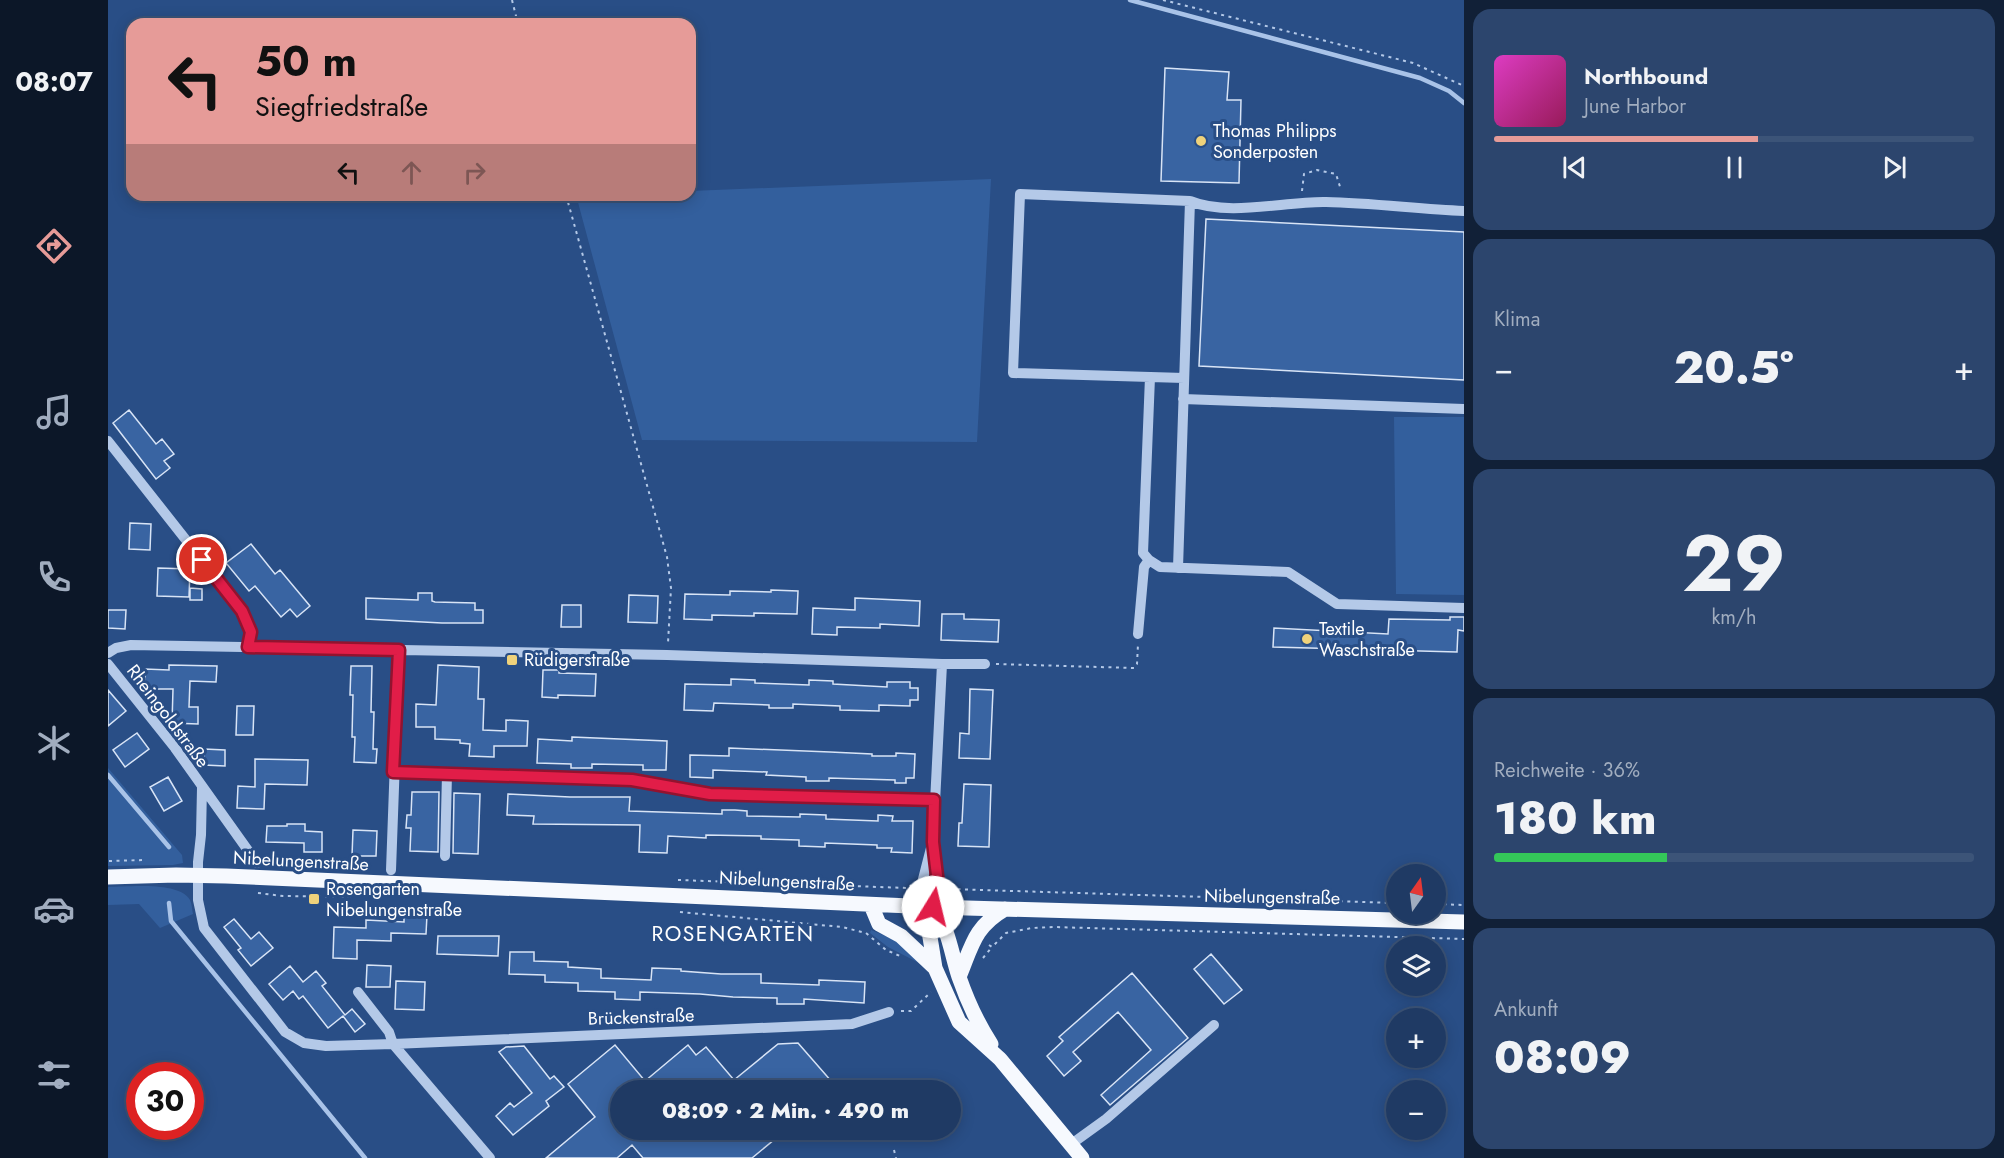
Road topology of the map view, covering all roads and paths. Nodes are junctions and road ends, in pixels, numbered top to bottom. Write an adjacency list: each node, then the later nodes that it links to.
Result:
1 (512, 0): 3 (path)
2 (1163, 0): 4 (path)
3 (516, 18)
4 (1464, 86)
5 (568, 201): 22 (path)
6 (1190, 201): 7 (street); 10 (street); 11 (street)
7 (1301, 202): 8 (street); 8 (path)
8 (1346, 203): 9 (street)
9 (1464, 211)
10 (1150, 377): 11 (street); 15 (street)
11 (1184, 378): 12 (street)
12 (1183, 399): 13 (street); 16 (street)
13 (1464, 409)
14 (108, 441): 19 (street)
15 (1149, 560): 16 (street); 18 (street)
16 (1178, 568): 17 (street)
17 (1464, 608)
18 (1138, 634): 25 (path)
19 (248, 647): 20 (street); 21 (street)
20 (399, 650): 22 (street); 26 (street)
21 (108, 653)
22 (667, 655): 24 (street)
23 (108, 664): 28 (street, Rheingoldstraße)
24 (942, 664): 25 (street); 29 (street)
25 (985, 664)
26 (393, 772): 27 (street); 35 (street)
27 (447, 774): 29 (street); 31 (street)
28 (202, 788): 32 (street, Rheingoldstraße); 36 (street, Rheingoldstraße)
29 (934, 800): 30 (street)
30 (933, 842): 39 (street); 40 (street)
31 (445, 856)
32 (257, 863)
33 (288, 865): 34 (path)
34 (352, 868)
35 (391, 870)
36 (198, 875): 37 (main road, Nibelungenstraße); 45 (main road, Nibelungenstraße); 62 (street, Rheingoldstraße)
37 (108, 877)
38 (678, 880): 39 (path)
39 (922, 883): 47 (street)
40 (938, 884): 43 (path); 47 (street)
41 (248, 892): 42 (path)
42 (352, 897)
43 (1386, 903)
44 (1446, 904): 46 (path)
45 (871, 905): 47 (main road, Nibelungenstraße); 56 (main road)
46 (1464, 905)
47 (933, 907): 48 (main road, Nibelungenstraße); 56 (main road); 57 (main road)
48 (1005, 909): 50 (main road, Nibelungenstraße); 57 (main road)
49 (680, 912): 54 (path)
50 (1464, 922)
51 (1053, 927): 52 (path)
52 (1464, 939)
53 (992, 947): 55 (path)
54 (906, 959)
55 (980, 961)
56 (935, 968): 63 (main road)
57 (959, 977): 63 (main road)
58 (936, 987): 60 (path)
59 (358, 993): 62 (street)
60 (889, 1012): 62 (street, Brückenstraße)
61 (1214, 1025): 64 (street)
62 (393, 1044): 66 (street)
63 (1000, 1059): 64 (main road)
64 (1070, 1145): 68 (main road)
65 (894, 1150): 67 (path)
66 (490, 1158)
67 (896, 1158)
68 (1082, 1158)

